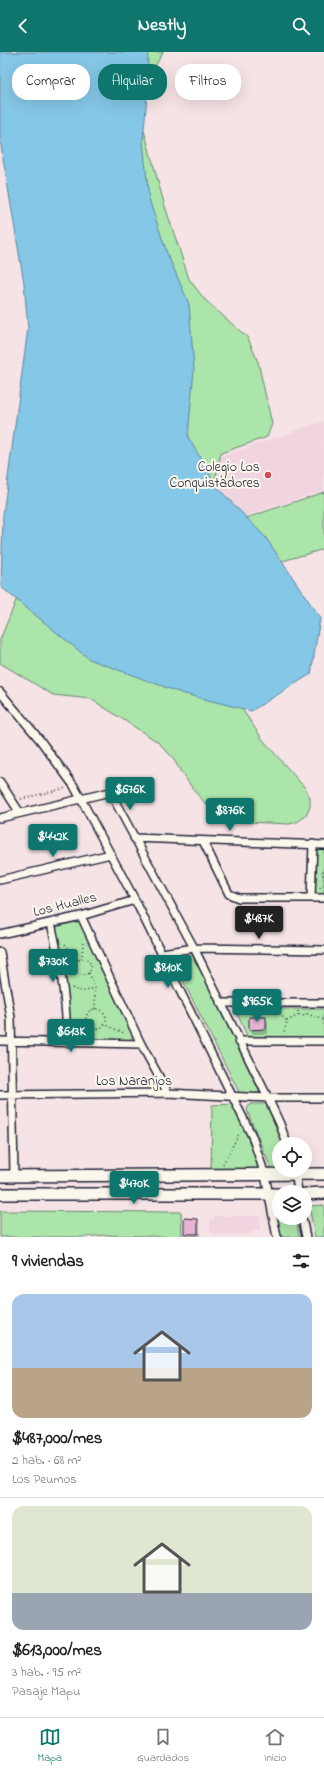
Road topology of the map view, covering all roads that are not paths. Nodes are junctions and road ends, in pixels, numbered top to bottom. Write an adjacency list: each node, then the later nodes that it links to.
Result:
1 (0, 692): 3 (street)
2 (0, 782): 4 (street)
3 (81, 799): 4 (street); 6 (street); 10 (street)
4 (20, 813): 5 (street)
5 (0, 818)
6 (134, 838): 7 (street); 18 (street)
7 (203, 841): 8 (street); 12 (street)
8 (313, 844): 9 (street); 12 (street)
9 (324, 845)
10 (111, 854): 11 (street); 14 (street)
11 (0, 880)
12 (311, 898): 13 (street)
13 (324, 898)
14 (135, 900): 15 (street, Los Hualles); 21 (street)
15 (80, 916): 16 (street, Los Hualles); 29 (street)
16 (51, 923): 17 (street, Los Hualles); 25 (street)
17 (0, 934)
18 (194, 948): 19 (street); 21 (street); 22 (street)
19 (324, 950)
20 (0, 952): 28 (street)
21 (162, 953): 33 (street)
22 (220, 1003): 23 (street); 26 (street)
23 (324, 1003)
24 (0, 1041): 28 (street)
25 (67, 1041): 28 (street); 29 (street)
26 (239, 1041): 27 (street); 34 (street)
27 (324, 1041)
28 (11, 1042): 32 (street)
29 (140, 1042): 30 (street)
30 (168, 1094): 32 (street, Los Naranjos); 33 (street, Los Naranjos)
31 (0, 1095): 32 (street, Los Naranjos)
32 (13, 1095): 42 (street)
33 (234, 1096): 34 (street, Los Naranjos); 39 (street)
34 (268, 1098): 35 (street, Los Naranjos); 36 (street)
35 (324, 1098)
36 (285, 1137)
37 (312, 1174): 38 (main road)
38 (324, 1174)
39 (265, 1175): 40 (main road); 42 (main road); 43 (street)
40 (272, 1175)
41 (0, 1176): 42 (main road)
42 (14, 1176)
43 (272, 1190)
44 (324, 1193): 47 (main road)
45 (0, 1194): 46 (main road)
46 (272, 1194)
47 (312, 1194)
48 (276, 1225): 50 (street)
49 (303, 1225): 51 (street)
50 (277, 1237)
51 (306, 1237)

